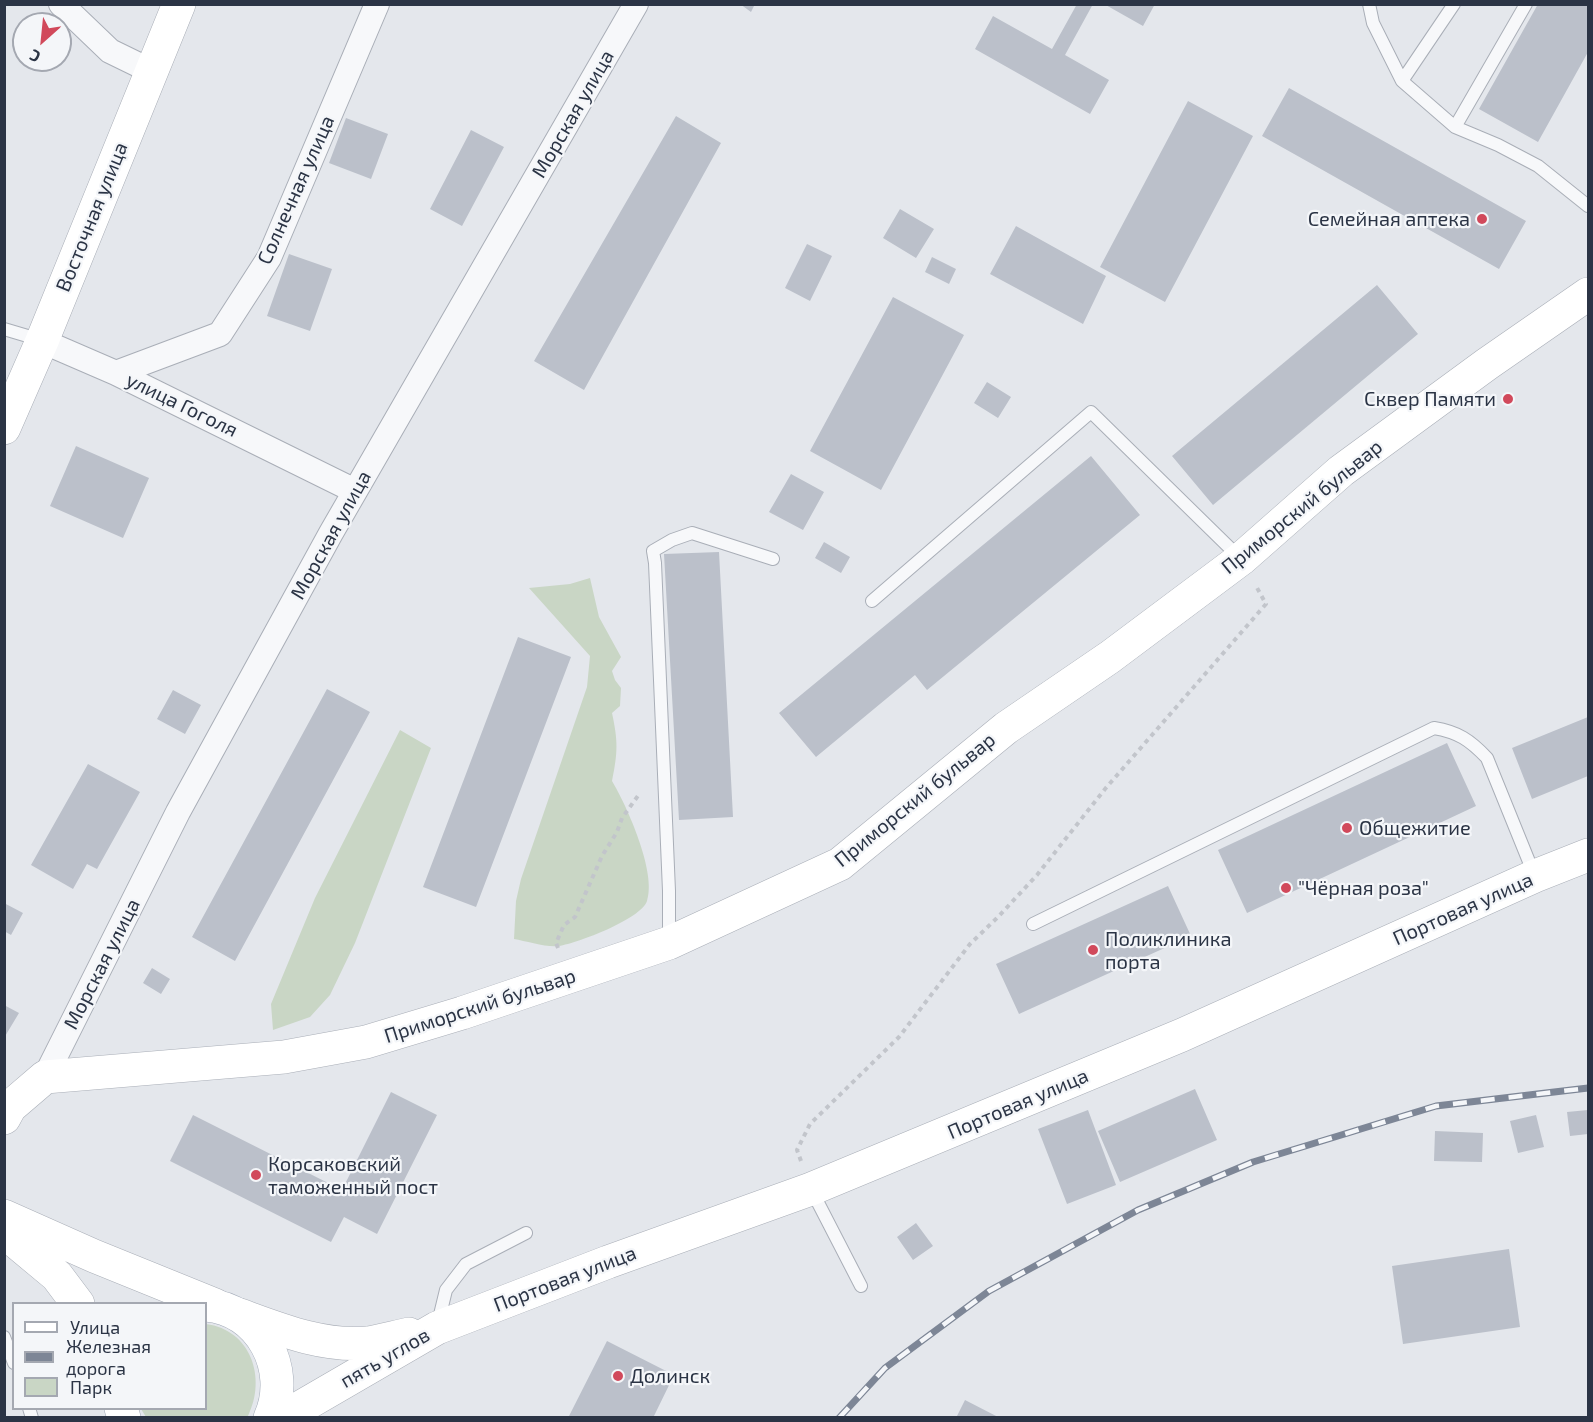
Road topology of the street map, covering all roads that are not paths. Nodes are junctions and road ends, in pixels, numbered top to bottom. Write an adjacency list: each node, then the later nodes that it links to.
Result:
1 (61, 4): 8 (street)
2 (178, 4): 8 (street, Восточная улица)
3 (377, 4): 15 (street, Солнечная улица)
4 (636, 4): 17 (street, Морская улица)
5 (1369, 4): 9 (lane)
6 (1454, 4): 9 (lane)
7 (1526, 4): 10 (lane)
8 (151, 71): 14 (street, Восточная улица)
9 (1402, 81): 10 (lane)
10 (1455, 128): 11 (lane)
11 (1588, 206)
12 (1588, 294): 19 (street, Приморский бульвар)
13 (4, 329): 14 (lane, улица Гоголя)
14 (42, 341): 15 (street, улица Гоголя); 16 (street, Восточная улица)
15 (116, 373): 17 (street, улица Гоголя)
16 (4, 428)
17 (355, 491): 25 (street, Морская улица)
18 (773, 559): 24 (lane)
19 (1241, 559): 20 (lane); 24 (street, Приморский бульвар)
20 (872, 601)
21 (1588, 855): 22 (street, Портовая улица)
22 (1534, 876): 23 (lane); 27 (street, Портовая улица)
23 (1033, 924)
24 (669, 943): 25 (street, Приморский бульвар)
25 (45, 1077): 26 (street)
26 (4, 1118)
27 (812, 1189): 31 (lane); 35 (street, Портовая улица)
28 (4, 1216): 33 (street, пять углов)
29 (4, 1232): 32 (street)
30 (526, 1233): 35 (lane)
31 (861, 1286)
32 (76, 1302)
33 (199, 1302)
34 (208, 1306): 35 (street, пять углов); 38 (street)
35 (437, 1328): 38 (street, пять углов)
36 (4, 1337): 37 (lane)
37 (12, 1358)
38 (286, 1416)

